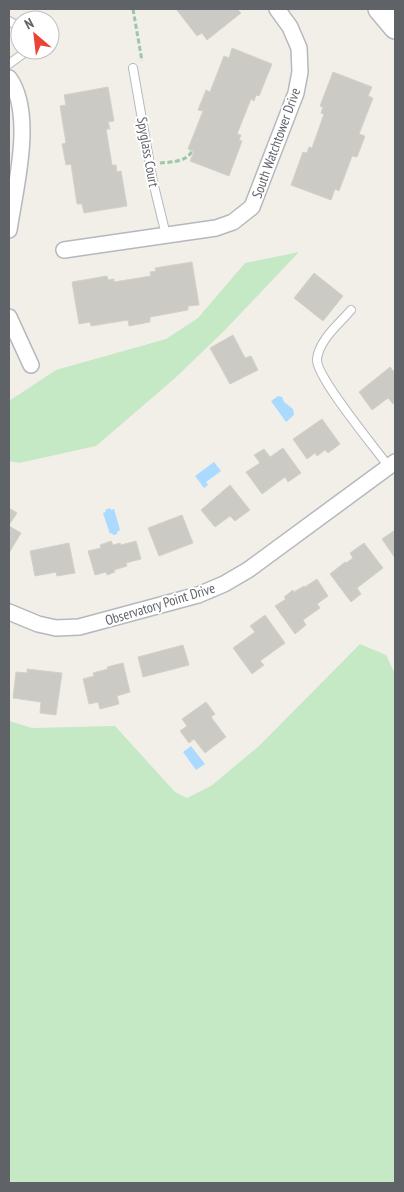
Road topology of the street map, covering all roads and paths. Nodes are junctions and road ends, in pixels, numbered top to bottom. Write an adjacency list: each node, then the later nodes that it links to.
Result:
1 (133, 9): 5 (path)
2 (278, 9): 10 (street, South Watchtower Drive)
3 (380, 9): 4 (main road)
4 (395, 28)
5 (133, 68): 8 (lane, Spyglass Court)
6 (9, 78): 9 (street)
7 (192, 151): 8 (path)
8 (150, 165): 10 (lane, Spyglass Court)
9 (9, 230)
10 (166, 235): 11 (street, South Watchtower Drive)
11 (64, 250)
12 (352, 310): 15 (lane)
13 (9, 317): 14 (street)
14 (31, 364)
15 (392, 464): 16 (street, Observatory Point Drive)
16 (9, 612)

